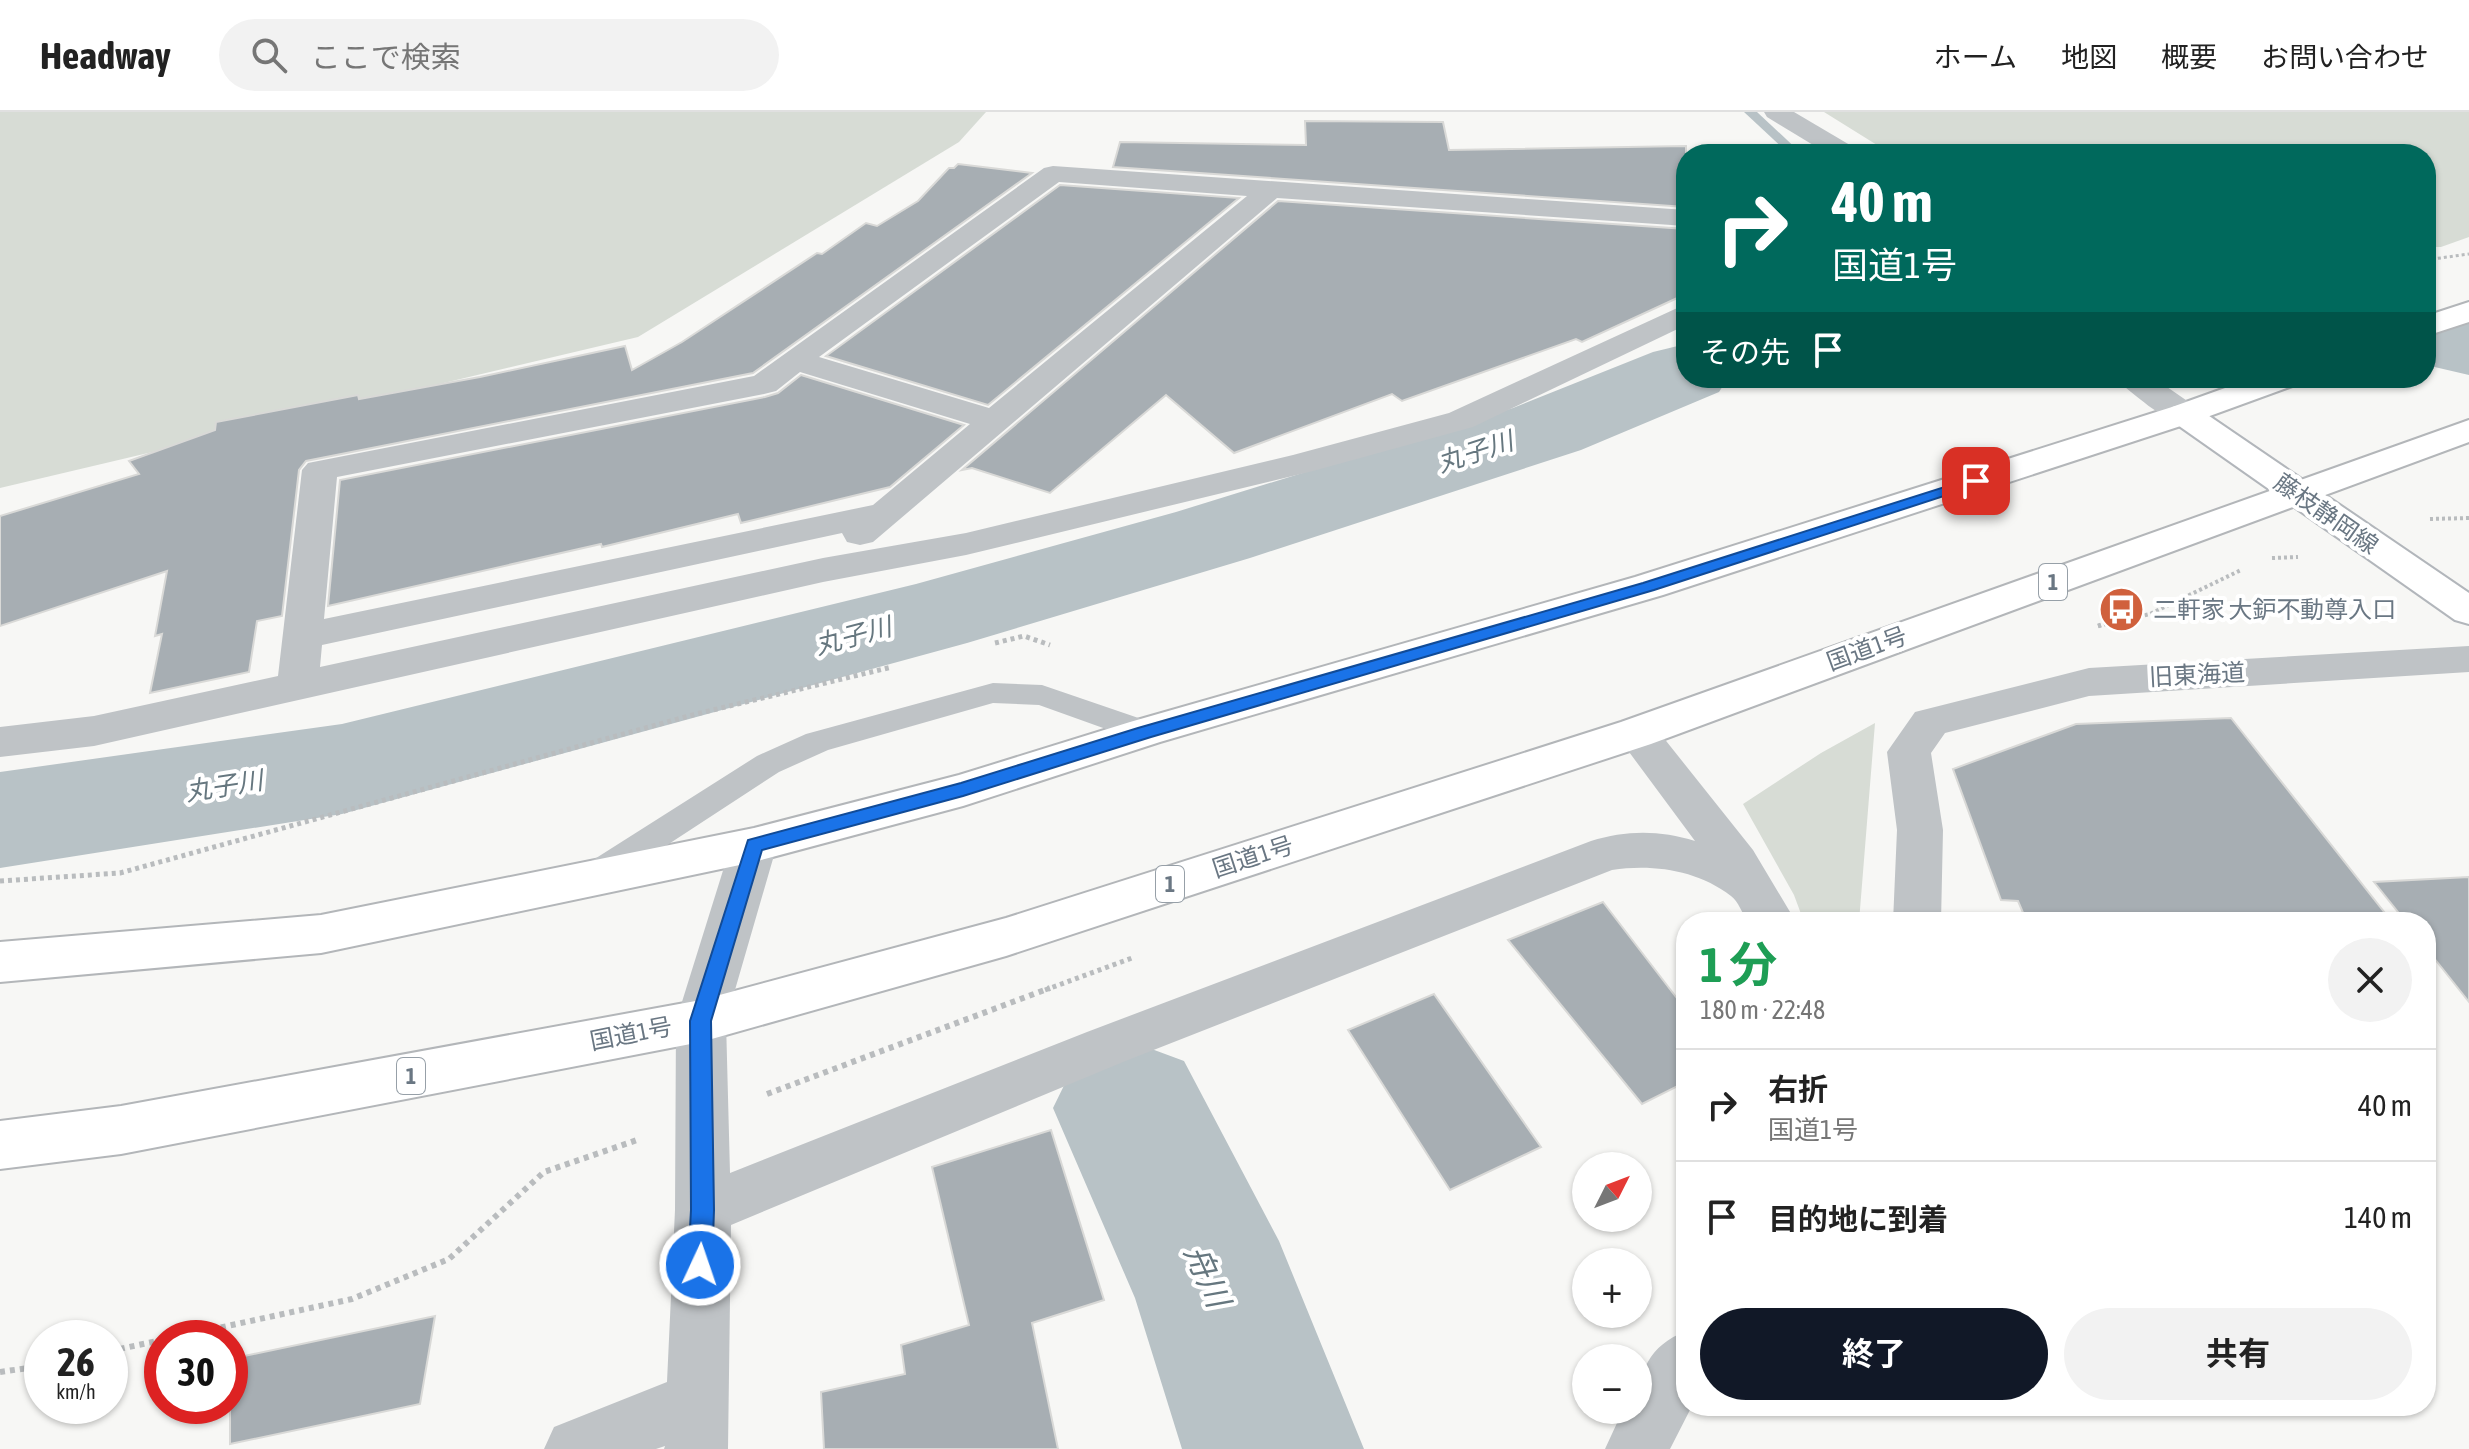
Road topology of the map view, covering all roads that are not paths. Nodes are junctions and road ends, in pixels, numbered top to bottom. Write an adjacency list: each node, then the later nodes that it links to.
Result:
1 (1776, 112): 2 (street)
2 (1829, 144)
3 (1272, 188): 4 (street); 8 (street); 12 (street)
4 (1676, 217)
5 (2468, 312): 7 (main road)
6 (1676, 318): 16 (street)
7 (2436, 323)
8 (795, 360): 12 (street); 18 (street)
9 (2147, 388): 11 (street)
10 (2256, 388): 11 (main road)
11 (2184, 414): 14 (main road, 藤枝静岡線); 21 (main road)
12 (995, 421): 15 (street)
13 (2469, 430): 14 (main road, 国道1号 / 1)
14 (2296, 493): 17 (main road, 藤枝静岡線); 22 (main road, 国道1号 / 1)
15 (881, 514): 16 (street); 18 (street)
16 (823, 570): 20 (street)
17 (2469, 611)
18 (303, 636): 20 (street)
19 (2469, 659): 27 (street, 旧東海道)
20 (298, 683): 23 (street)
21 (1145, 732): 24 (main road); 25 (lane)
22 (1636, 733): 26 (street); 29 (main road, 国道1号 / 1)
23 (0, 742)
24 (754, 845): 25 (main road); 29 (street)
25 (594, 876): 28 (main road)
26 (1762, 904): 33 (street)
27 (1917, 912)
28 (0, 962)
29 (701, 1021): 30 (main road, 国道1号 / 1); 33 (street)
30 (121, 1130): 31 (main road, 国道1号 / 1); 32 (lane)
31 (0, 1145)
32 (0, 1169)
33 (703, 1210): 35 (street)
34 (1676, 1376): 37 (street)
35 (697, 1426): 36 (street)
36 (576, 1449)
37 (1637, 1449)

